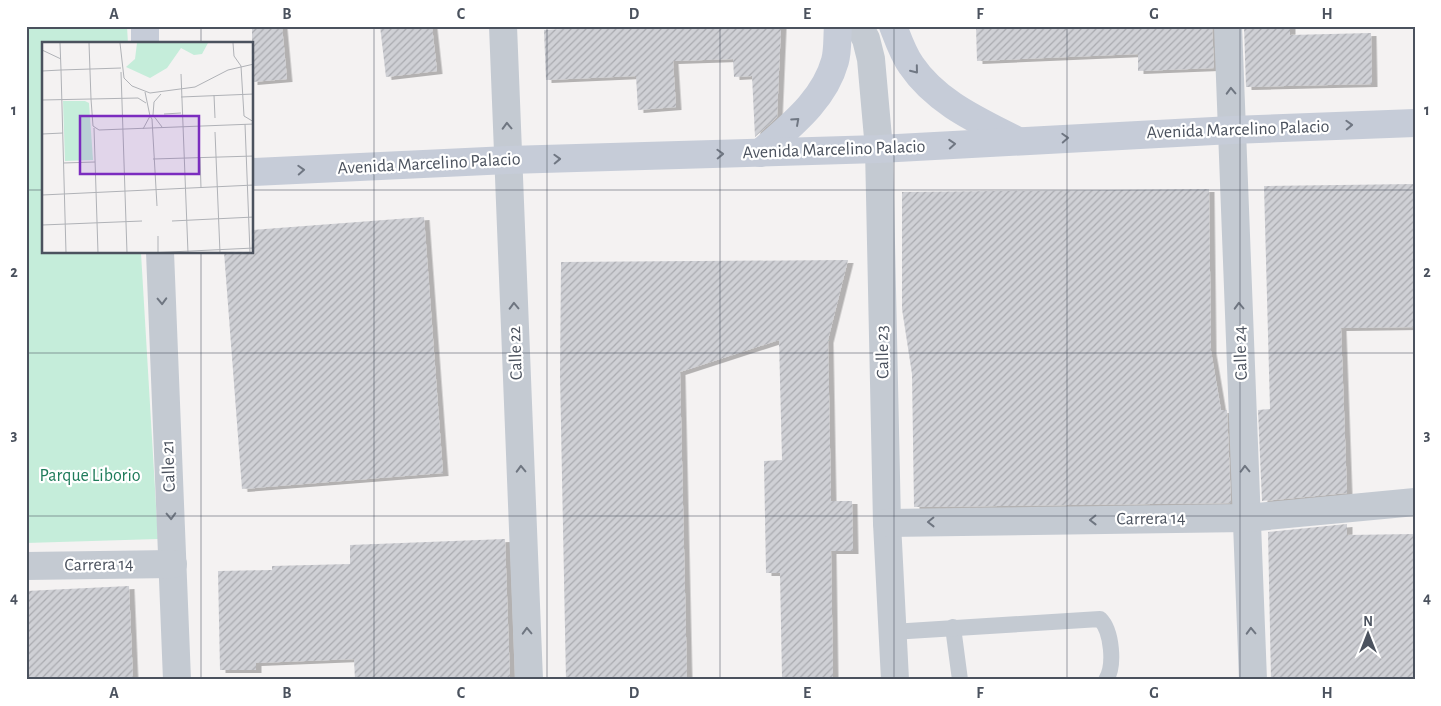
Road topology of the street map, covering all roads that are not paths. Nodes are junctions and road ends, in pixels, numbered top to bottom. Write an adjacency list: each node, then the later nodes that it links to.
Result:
1 (145, 26): 7 (main road)
2 (503, 26): 13 (street, Calle 22, one-way to 2)
3 (838, 26): 12 (main road, one-way to 3)
4 (858, 26): 11 (street, Calle 23)
5 (893, 26): 10 (main road, one-way to 10)
6 (1228, 26): 9 (street, Calle 24, one-way to 6)
7 (145, 42)
8 (1415, 123): 9 (main road, Avenida Marcelino Palacio, one-way to 8)
9 (1232, 130): 10 (main road, Avenida Marcelino Palacio, one-way to 9); 17 (street, Calle 24, one-way to 9)
10 (1016, 140): 11 (main road, Avenida Marcelino Palacio, one-way to 10)
11 (879, 149): 12 (main road, Avenida Marcelino Palacio); 18 (street, Calle 23)
12 (760, 153): 13 (main road, Avenida Marcelino Palacio, one-way to 12)
13 (508, 160): 14 (main road, Avenida Marcelino Palacio, one-way to 13); 24 (street, Calle 22, one-way to 13)
14 (254, 172)
15 (160, 254): 19 (street, Calle 21, one-way to 19)
16 (1415, 502): 17 (street, Carrera 14)
17 (1247, 518): 18 (street, Carrera 14, one-way to 18); 28 (street, Calle 24, one-way to 17)
18 (887, 523): 22 (street, Calle 23)
19 (172, 564): 20 (street, Carrera 14); 23 (street, Calle 21)
20 (26, 566)
21 (953, 627): 22 (lane); 26 (lane); 27 (lane)
22 (892, 632): 25 (street, Calle 23)
23 (177, 680)
24 (529, 680)
25 (895, 680)
26 (960, 680)
27 (1106, 680)
28 (1253, 680)

